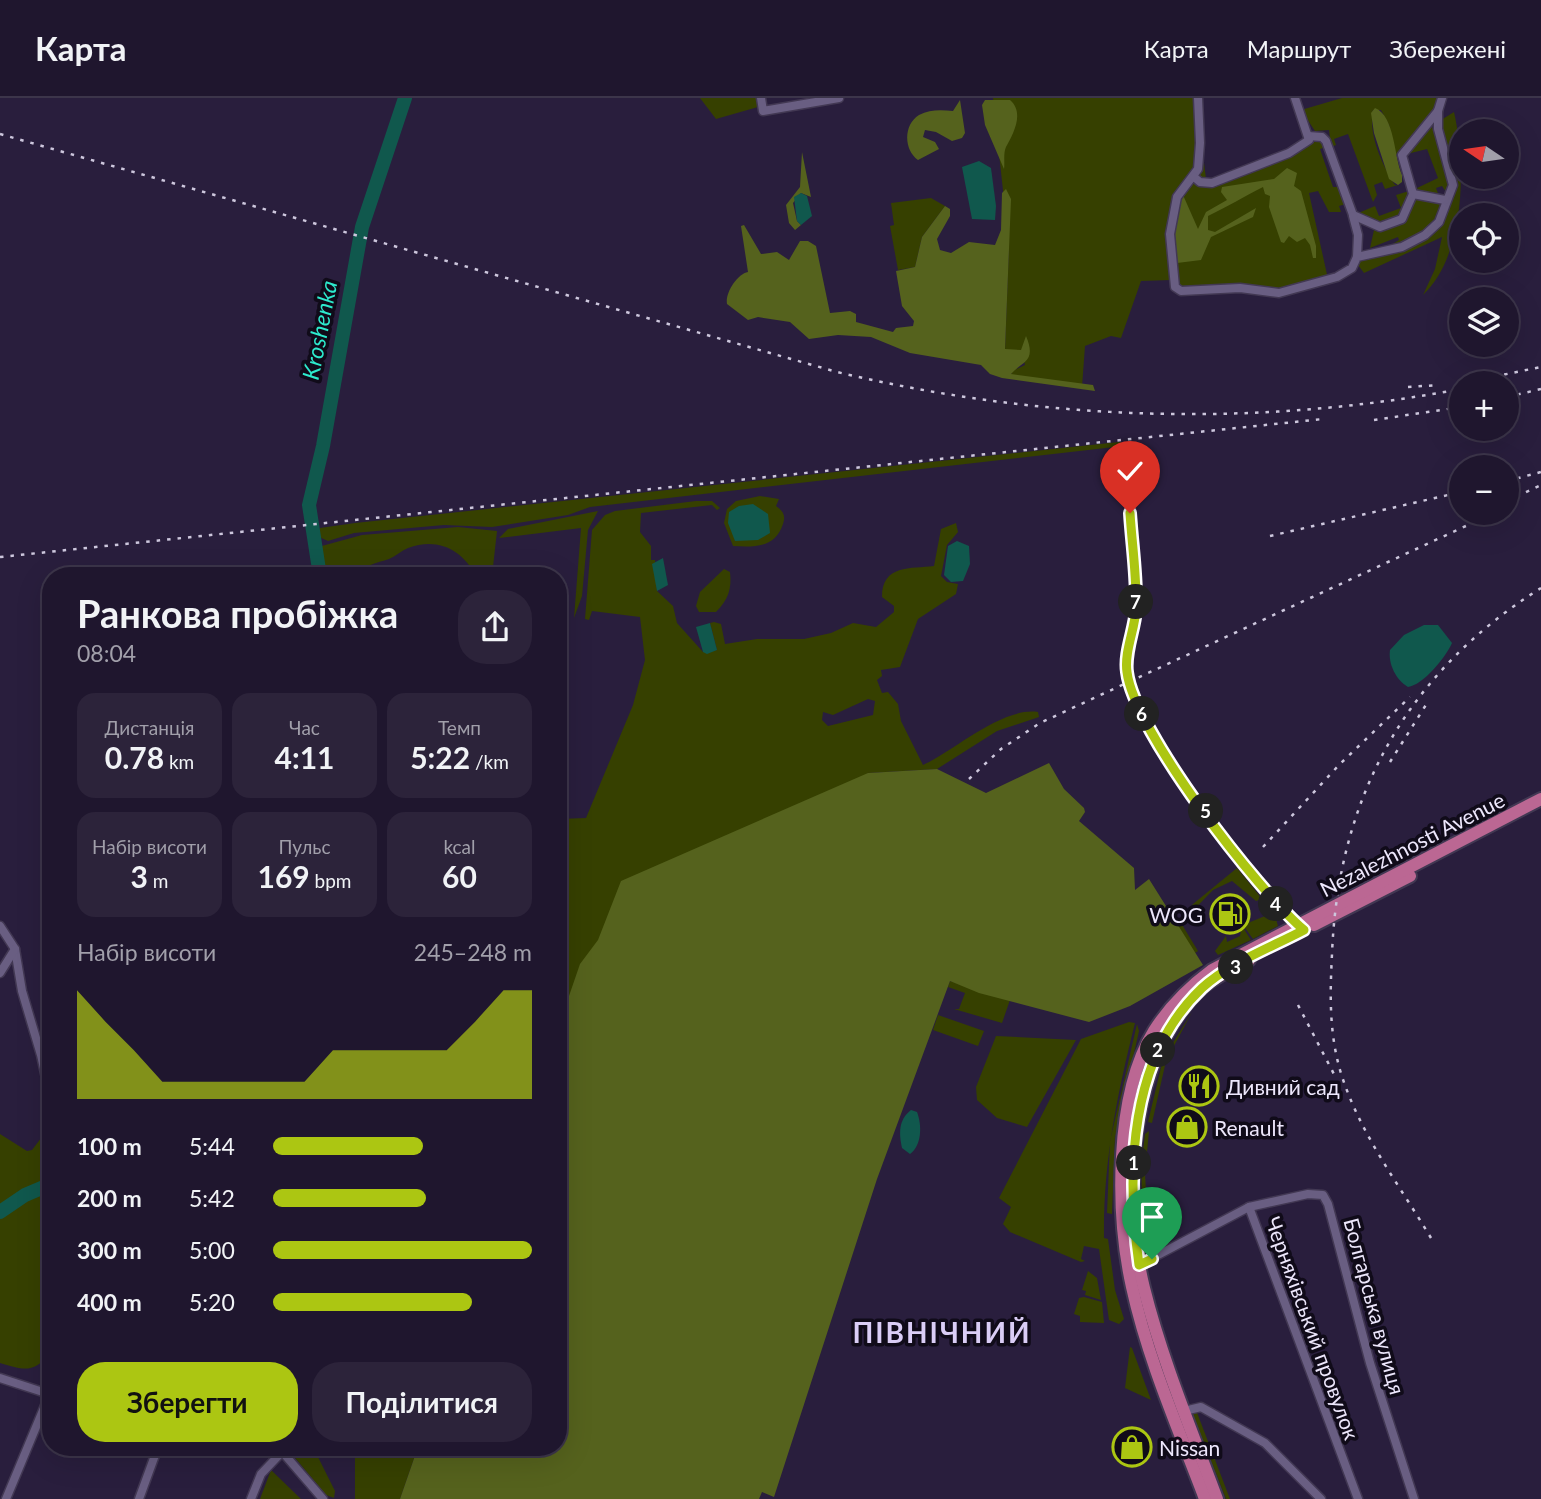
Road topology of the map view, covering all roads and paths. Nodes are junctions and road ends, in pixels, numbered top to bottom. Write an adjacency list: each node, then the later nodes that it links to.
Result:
1 (761, 98): 7 (street)
2 (839, 98): 6 (street)
3 (1198, 98): 10 (street)
4 (1295, 98): 9 (street)
5 (1442, 98): 8 (street)
6 (818, 100): 7 (street)
7 (791, 102)
8 (1438, 111): 11 (street); 12 (street)
9 (1309, 138): 10 (street); 13 (street)
10 (1194, 177): 14 (street)
11 (1413, 194): 12 (street); 13 (street)
12 (1445, 200): 14 (street)
13 (1353, 215): 14 (street)
14 (1357, 257)
15 (1125, 459): 19 (street)
16 (1541, 799): 19 (main road, Nezalezhnosti Avenue)
17 (1541, 808): 19 (main road, Nezalezhnosti Avenue)
18 (0, 926): 20 (street)
19 (1301, 927): 24 (main road, Nezalezhnosti Avenue); 36 (main road, Nezalezhnosti Avenue)
20 (15, 948): 21 (street); 22 (street)
21 (0, 973)
22 (42, 1060)
23 (1249, 1207): 24 (street, Черняхівський провулок); 39 (street, Черняхівський провулок); 40 (street, Болгарська вулиця)
24 (1139, 1265): 28 (main road, Nezalezhnosti Avenue)
25 (0, 1378): 26 (street)
26 (42, 1391)
27 (42, 1411): 32 (street)
28 (1184, 1411): 37 (main road, Nezalezhnosti Avenue); 38 (street)
29 (155, 1456): 33 (street)
30 (275, 1456): 34 (street)
31 (285, 1456): 35 (street)
32 (5, 1495)
33 (139, 1499)
34 (251, 1499)
35 (323, 1499)
36 (1205, 1499)
37 (1217, 1499)
38 (1321, 1499)
39 (1358, 1499)
40 (1413, 1499)

